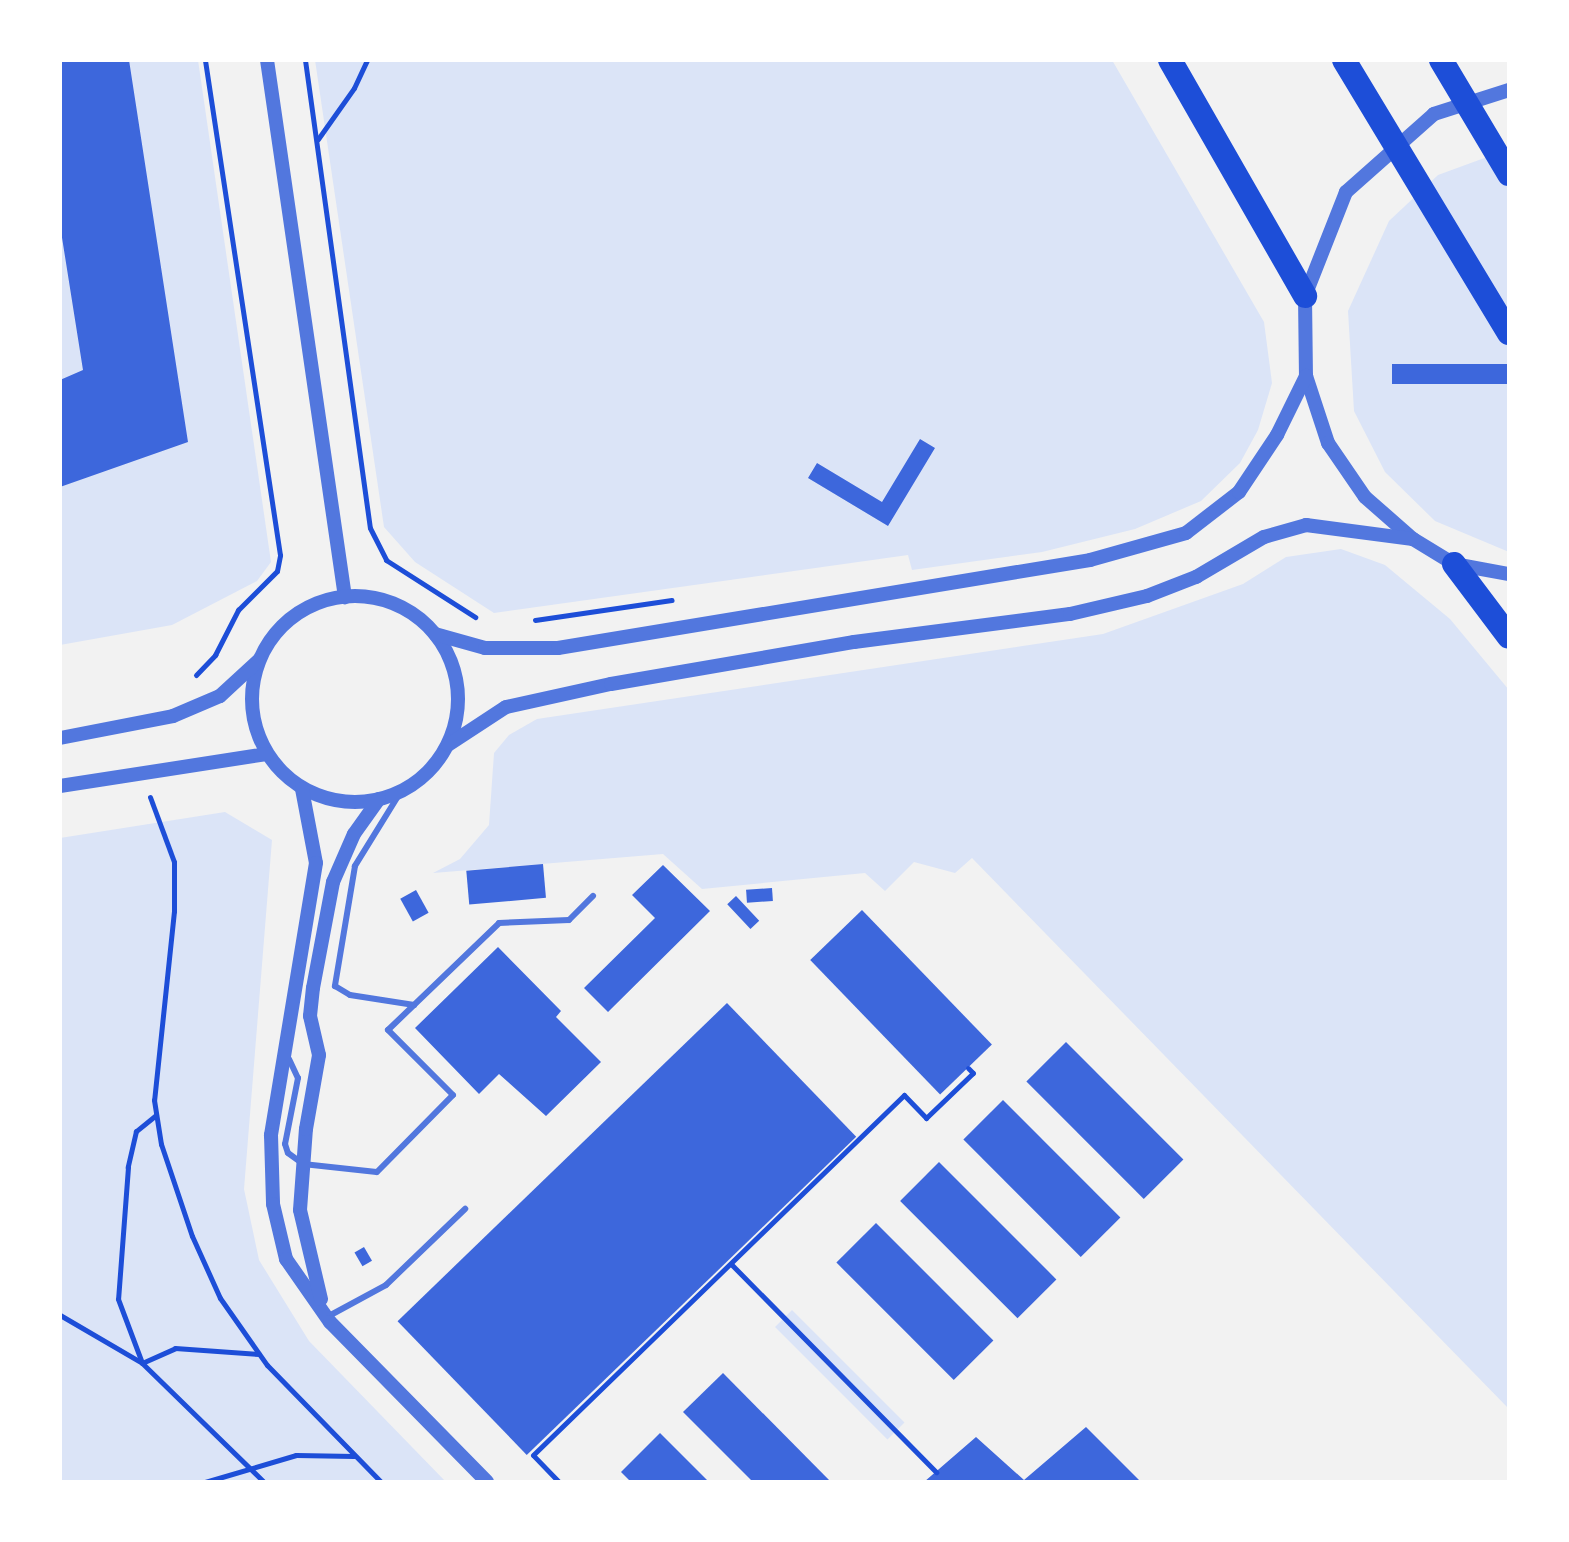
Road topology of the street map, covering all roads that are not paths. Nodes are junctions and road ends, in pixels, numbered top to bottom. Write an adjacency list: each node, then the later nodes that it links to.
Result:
1 (267, 60): 13 (street)
2 (1170, 60): 7 (highway)
3 (1441, 60): 6 (highway)
4 (1346, 64): 8 (highway)
5 (1509, 90): 7 (street)
6 (1509, 174)
7 (1305, 296): 9 (street)
8 (1509, 333)
9 (1306, 376): 10 (street); 14 (street)
10 (1413, 539): 11 (street); 18 (street)
11 (1454, 564): 12 (street); 15 (highway)
12 (1509, 574)
13 (345, 597): 14 (street); 16 (street)
14 (435, 634): 18 (street)
15 (1509, 637)
16 (259, 660): 17 (street); 19 (street)
17 (60, 738)
18 (448, 745): 22 (street)
19 (267, 754): 20 (street); 21 (street)
20 (60, 786)
21 (302, 789): 23 (street); 26 (street)
22 (400, 793): 23 (street); 25 (lane)
23 (379, 799): 27 (street)
24 (593, 896): 25 (lane)
25 (414, 1005): 27 (lane)
26 (286, 1040): 27 (lane); 29 (street)
27 (303, 1164): 29 (street)
28 (465, 1209): 29 (lane)
29 (328, 1319): 30 (street)
30 (487, 1482)

